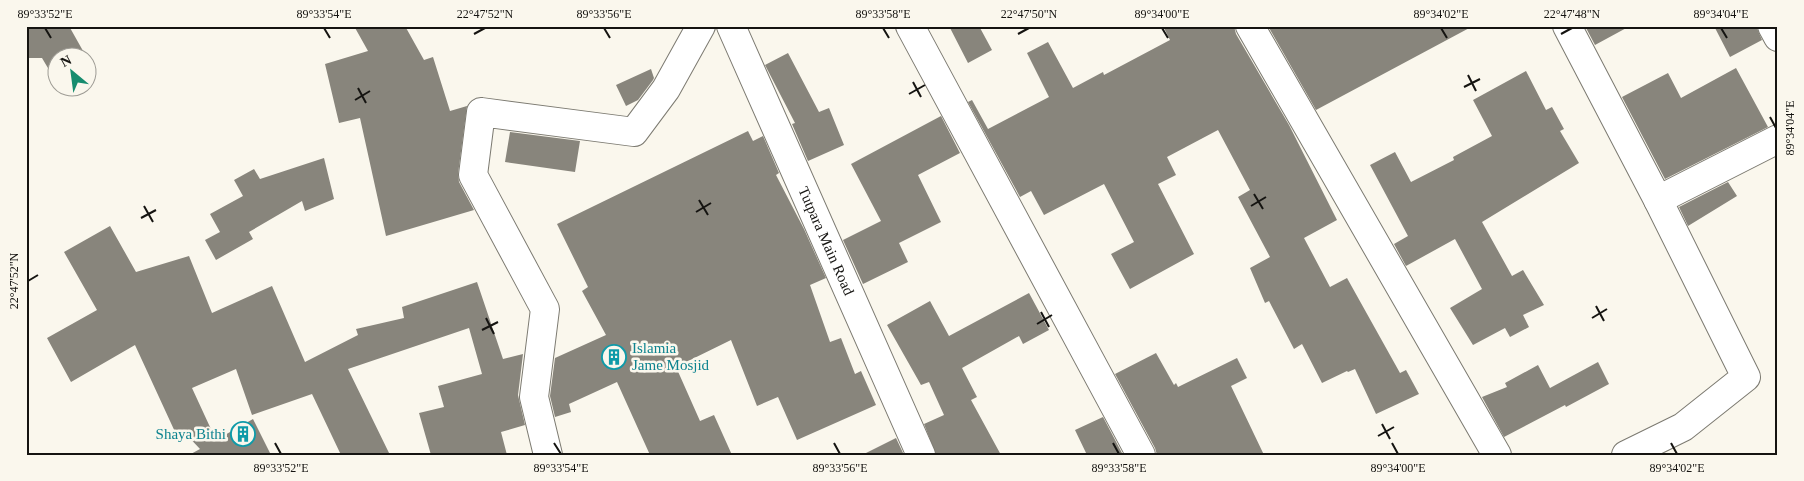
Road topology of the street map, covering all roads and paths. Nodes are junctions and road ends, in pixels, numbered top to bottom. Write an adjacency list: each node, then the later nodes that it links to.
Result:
1 (701, 26): 10 (street)
2 (731, 26): 11 (street, Tutpara Main Road)
3 (910, 26): 12 (street)
4 (1250, 26): 13 (street)
5 (1567, 26): 9 (street)
6 (1772, 26): 7 (street)
7 (1778, 36)
8 (1778, 139): 9 (street)
9 (1658, 200): 14 (street)
10 (548, 455)
11 (921, 455)
12 (1141, 455)
13 (1497, 455)
14 (1626, 455)

